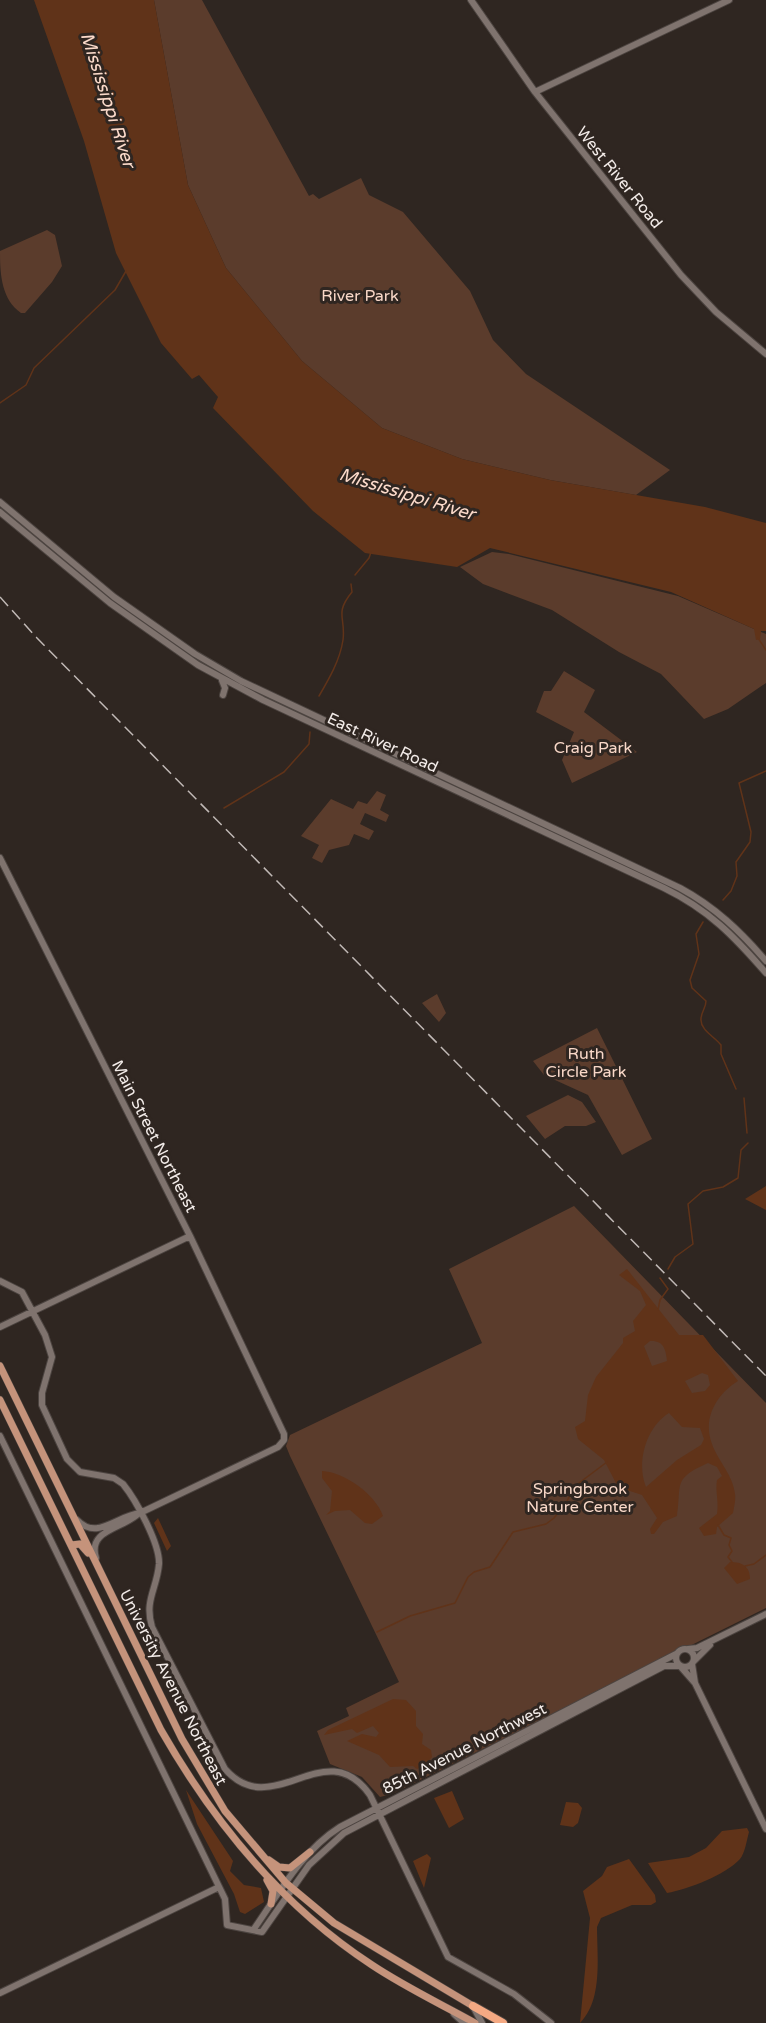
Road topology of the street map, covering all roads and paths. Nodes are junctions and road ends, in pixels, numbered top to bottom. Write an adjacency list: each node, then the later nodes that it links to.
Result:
1 (471, 0): 3 (street, West River Road)
2 (729, 0): 3 (street)
3 (535, 92): 4 (street, West River Road)
4 (766, 354)
5 (0, 502): 6 (street, East River Road)
6 (5, 513): 7 (street); 8 (street, East River Road); 11 (street, East River Road)
7 (0, 523)
8 (221, 678): 9 (street); 12 (street, East River Road)
9 (223, 695)
10 (0, 858): 13 (street, Main Street Northeast)
11 (766, 961)
12 (766, 973)
13 (190, 1236): 15 (street); 20 (street, Main Street Northeast)
14 (0, 1281): 15 (street)
15 (34, 1312): 16 (street); 20 (street)
16 (0, 1327)
17 (0, 1366): 21 (main road, University Avenue Northeast)
18 (0, 1400): 22 (main road, University Avenue Northeast)
19 (0, 1436): 23 (street)
20 (140, 1513): 21 (street); 24 (street); 36 (street)
21 (73, 1516): 24 (main road, University Avenue Northeast)
22 (70, 1545): 23 (street); 24 (main road); 41 (main road, University Avenue Northeast)
23 (58, 1553): 43 (street)
24 (99, 1570): 39 (main road, University Avenue Northeast)
25 (766, 1614): 26 (street)
26 (722, 1636): 27 (street); 29 (street)
27 (688, 1649): 28 (street); 29 (street)
28 (676, 1654): 30 (street); 32 (street, 85th Avenue Northwest)
29 (693, 1663): 30 (street); 31 (street)
30 (680, 1666): 31 (street); 33 (street, 85th Avenue Northwest)
31 (695, 1683): 38 (street)
32 (588, 1701): 33 (street); 34 (street, 85th Avenue Northwest)
33 (572, 1716): 35 (street, 85th Avenue Northwest)
34 (538, 1726): 35 (street); 36 (street, 85th Avenue Northwest)
35 (527, 1739): 37 (street, 85th Avenue Northwest)
36 (376, 1807): 37 (street); 40 (street, 85th Avenue Northwest)
37 (380, 1815): 42 (street, 85th Avenue Northwest); 54 (street)
38 (766, 1829)
39 (254, 1848): 40 (main road); 42 (main road, University Avenue Northeast)
40 (310, 1852): 42 (street, 85th Avenue Northwest)
41 (259, 1868): 44 (main road, University Avenue Northeast); 45 (main road)
42 (289, 1885): 44 (street, 85th Avenue Northwest); 48 (main road, University Avenue Northeast)
43 (219, 1887): 46 (street); 47 (street)
44 (284, 1892): 45 (street); 46 (street); 49 (main road, University Avenue Northeast)
45 (271, 1904): 46 (street)
46 (254, 1929)
47 (0, 1993)
48 (473, 2006): 52 (street); 53 (highway)
49 (449, 2009): 50 (street, University Avenue Northeast); 51 (main road)
50 (464, 2023)
51 (475, 2023)
52 (482, 2023)
53 (503, 2023)
54 (551, 2023)

